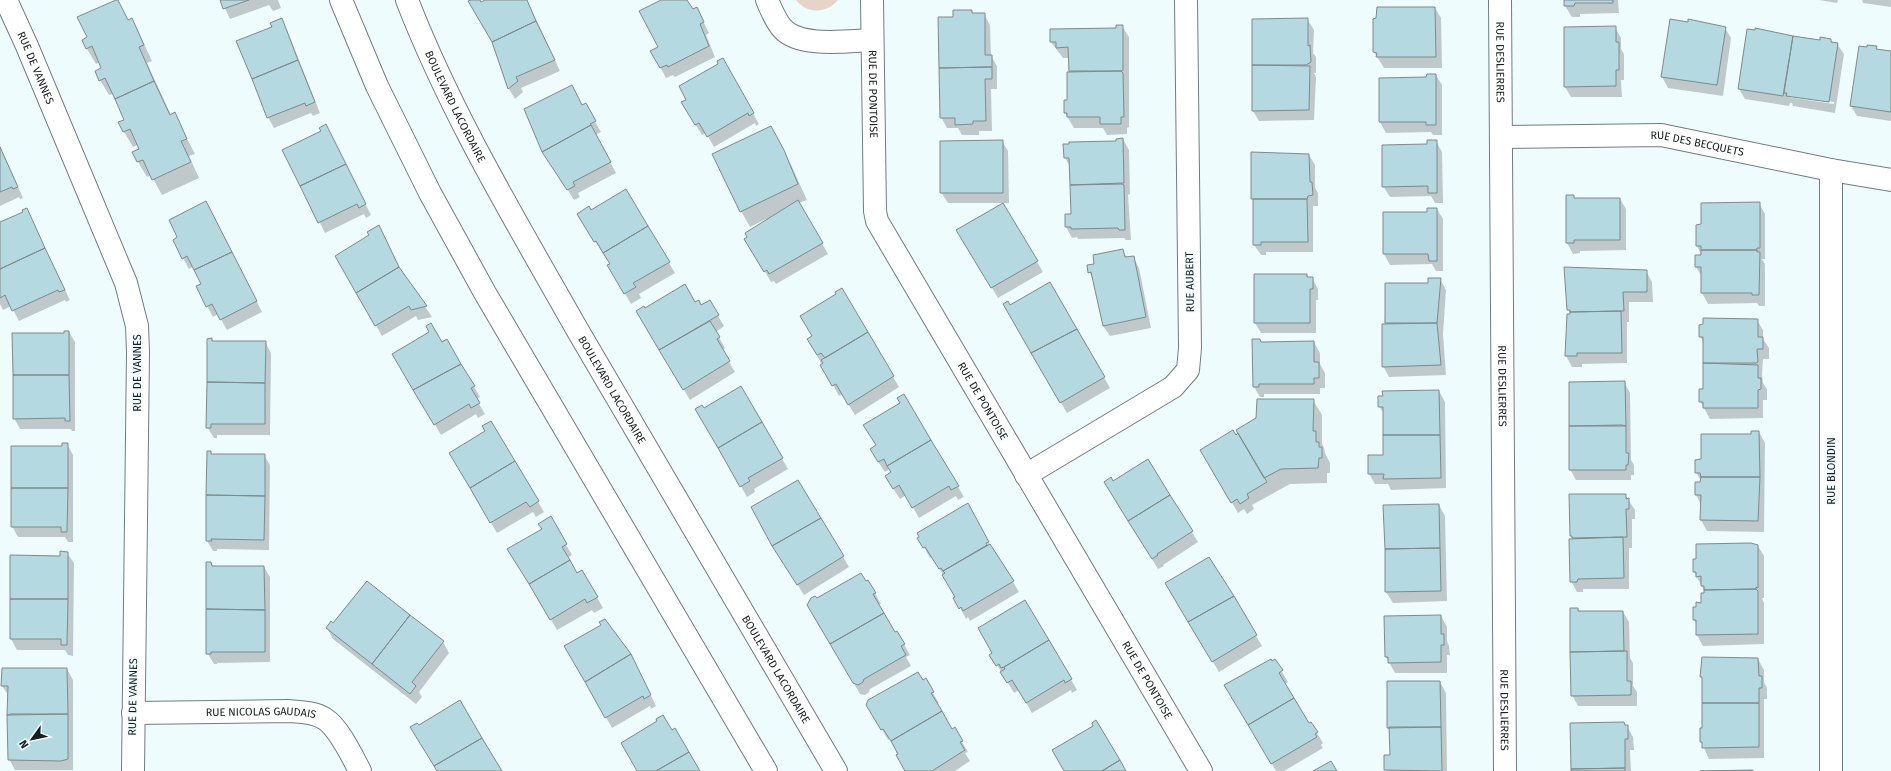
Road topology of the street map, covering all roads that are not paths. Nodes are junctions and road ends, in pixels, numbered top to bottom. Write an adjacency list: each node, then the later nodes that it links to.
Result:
1 (6, 0): 13 (street, RUE DE VANNES)
2 (342, 0): 16 (street)
3 (407, 0): 17 (street, BOULEVARD LACORDAIRE)
4 (767, 0): 8 (street)
5 (872, 0): 8 (street, RUE DE PONTOISE)
6 (1186, 0): 12 (street, RUE AUBERT)
7 (1500, 0): 9 (street, RUE DESLIERRES)
8 (872, 40): 12 (street, RUE DE PONTOISE)
9 (1501, 137): 10 (street, RUE DES BECQUETS); 19 (street, RUE DESLIERRES)
10 (1831, 170): 11 (street, RUE DES BECQUETS); 20 (street, RUE BLONDIN)
11 (1891, 180)
12 (1026, 475): 18 (street, RUE DE PONTOISE)
13 (133, 713): 14 (street, RUE DE VANNES); 15 (street, RUE NICOLAS GAUDAIS)
14 (133, 771)
15 (360, 771)
16 (766, 771)
17 (836, 771)
18 (1200, 771)
19 (1505, 771)
20 (1831, 771)

